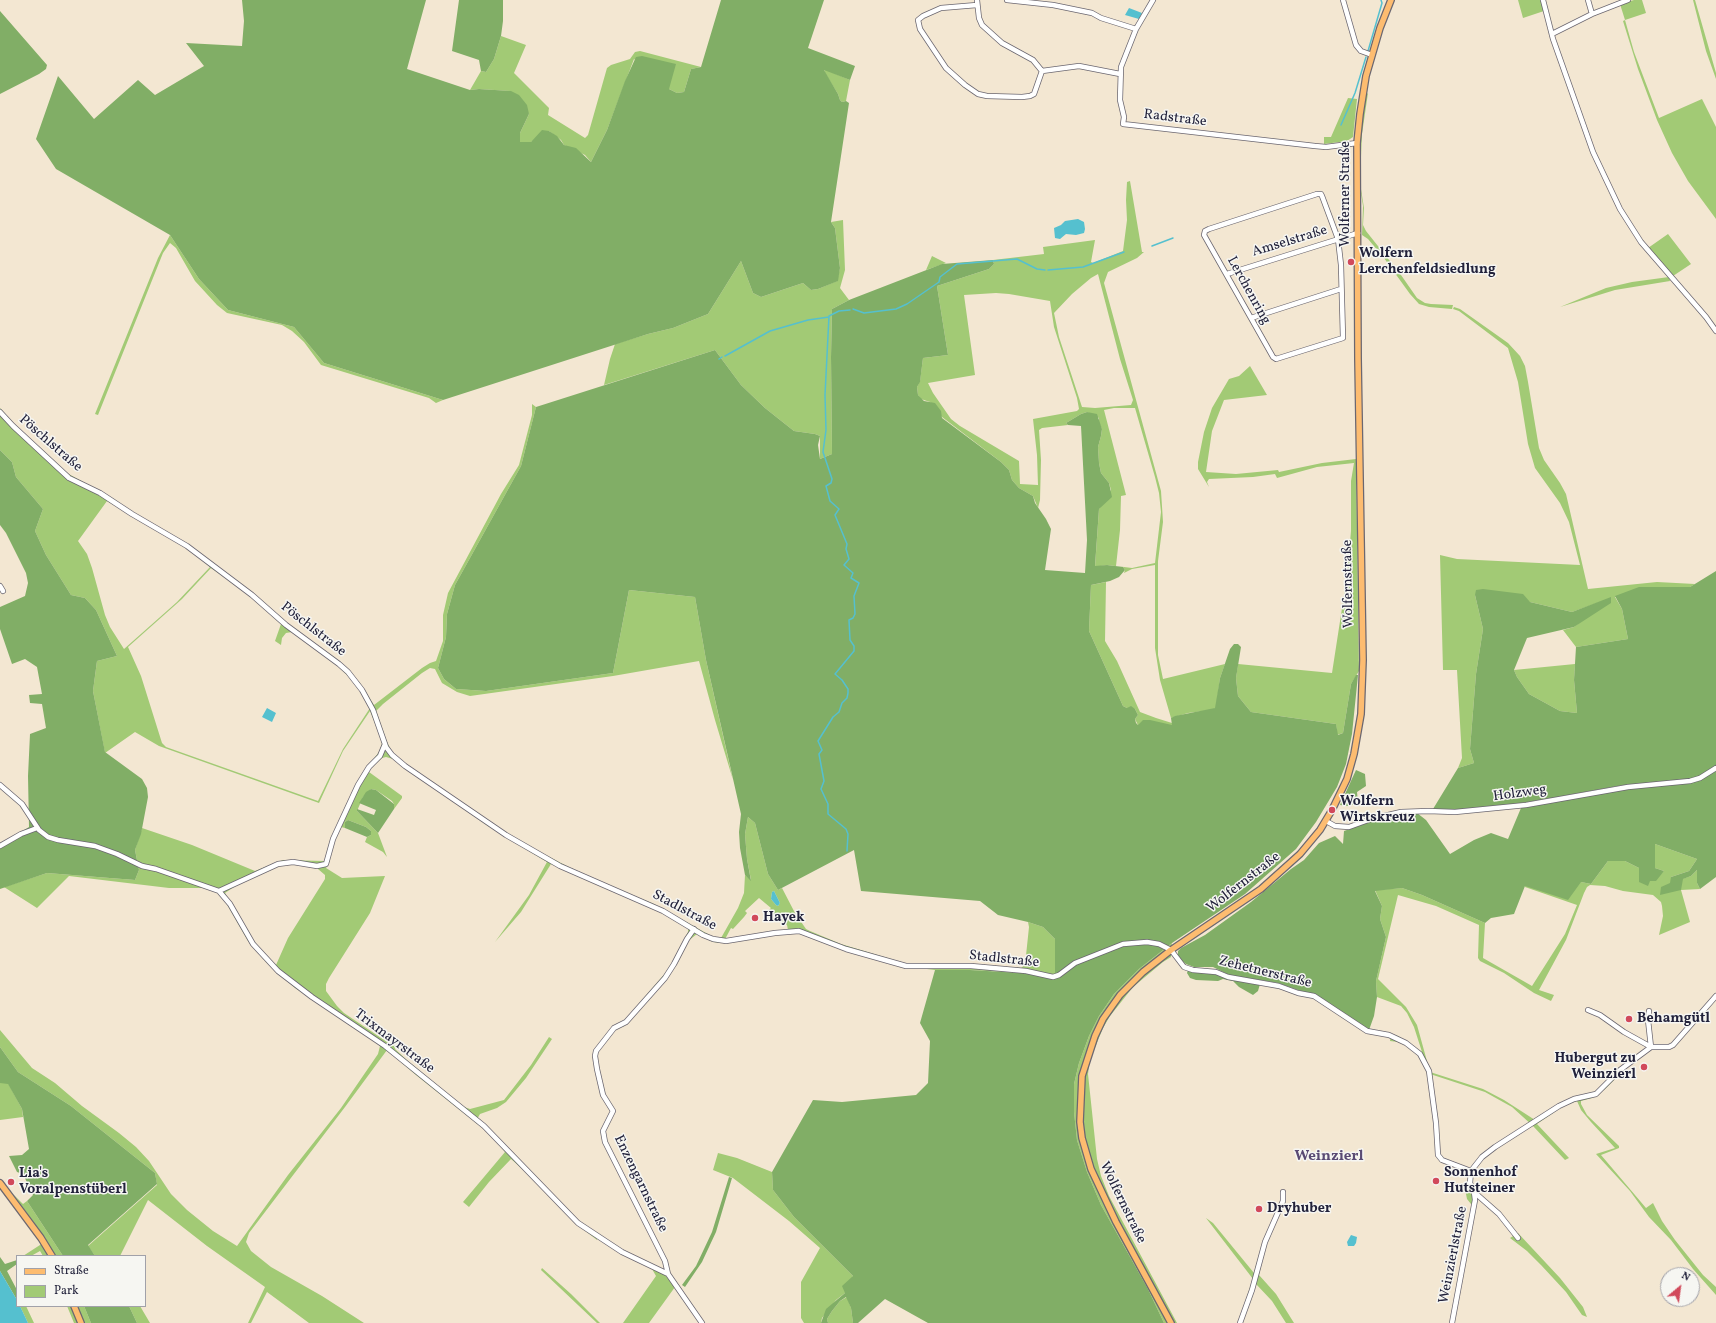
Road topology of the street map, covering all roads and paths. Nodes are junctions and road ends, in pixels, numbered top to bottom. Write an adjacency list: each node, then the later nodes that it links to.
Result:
1 (1007, 0): 10 (street)
2 (1153, 0): 10 (street, Radstraße)
3 (1343, 0): 12 (street)
4 (1390, 0): 12 (main road, Wolferner Straße)
5 (1543, 0): 11 (street)
6 (1588, 0): 9 (street)
7 (1628, 0): 9 (street)
8 (977, 3): 13 (street); 13 (street)
9 (1592, 14): 11 (street)
10 (1136, 29): 14 (street, Radstraße)
11 (1552, 34): 21 (street)
12 (1372, 55): 15 (main road, Wolferner Straße)
13 (1042, 71): 14 (street)
14 (1120, 74): 15 (street, Radstraße)
15 (1357, 143): 16 (main road, Wolferner Straße)
16 (1358, 233): 17 (street); 22 (main road, Wolferner Straße)
17 (1338, 239): 18 (street, Amselstraße); 18 (street, Lerchenring); 19 (street, Lerchenring)
18 (1227, 274): 20 (street, Lerchenring)
19 (1341, 289): 20 (street); 20 (street, Lerchenring)
20 (1251, 318)
21 (1716, 331)
22 (1358, 359): 31 (main road, Wolfernstraße)
23 (0, 412): 26 (street, Pöschlstraße)
24 (0, 586): 25 (street)
25 (3, 591)
26 (385, 744): 27 (street, Stadlstraße); 28 (street)
27 (392, 755): 28 (street); 35 (street, Stadlstraße)
28 (380, 756): 34 (street)
29 (1716, 768): 31 (street, Holzweg)
30 (0, 785): 32 (street)
31 (1326, 821): 36 (main road, Wolfernstraße)
32 (37, 828): 33 (street); 34 (street)
33 (0, 845)
34 (220, 891): 47 (street, Trixmayrstraße)
35 (694, 929): 36 (street, Stadlstraße); 47 (street, Enzengarnstraße)
36 (1171, 950): 41 (street, Zehetnerstraße); 51 (main road, Wolfernstraße)
37 (1716, 996): 40 (street)
38 (1588, 1010): 40 (street)
39 (1649, 1011): 40 (street)
40 (1651, 1047): 41 (street)
41 (1471, 1171): 44 (street, Weinzierlstraße)
42 (0, 1183): 46 (main road)
43 (1283, 1192): 52 (street)
44 (1474, 1192): 45 (street, Weinzierlstraße); 53 (street, Weinzierlstraße)
45 (1518, 1238)
46 (51, 1255)
47 (668, 1274): 50 (street, Trixmayrstraße)
48 (74, 1307): 49 (main road)
49 (81, 1323)
50 (702, 1323)
51 (1171, 1323)
52 (1240, 1323)
53 (1452, 1323)

